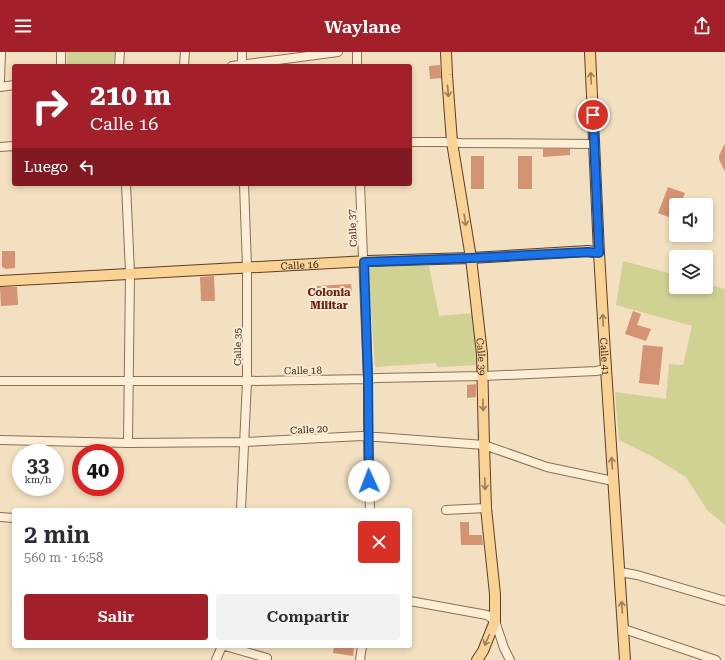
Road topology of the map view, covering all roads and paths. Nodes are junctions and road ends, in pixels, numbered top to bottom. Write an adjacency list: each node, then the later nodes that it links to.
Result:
1 (1, 52): 16 (street)
2 (61, 52): 10 (street)
3 (120, 52): 11 (street)
4 (185, 52): 12 (street)
5 (242, 52): 13 (street)
6 (338, 52): 14 (street)
7 (357, 52): 15 (street)
8 (446, 52): 20 (main road, Calle 39, one-way to 20)
9 (590, 54): 21 (main road, Calle 41, one-way to 9)
10 (61, 64)
11 (119, 64)
12 (184, 64)
13 (242, 64)
14 (256, 64)
15 (357, 64)
16 (0, 80)
17 (12, 85): 18 (street)
18 (0, 87)
19 (412, 142): 20 (street)
20 (452, 142): 21 (street); 28 (main road, Calle 39, one-way to 28)
21 (594, 144): 27 (main road, Calle 41)
22 (12, 146): 23 (street)
23 (0, 147)
24 (126, 186): 31 (street)
25 (244, 186): 30 (street, Calle 35)
26 (360, 186): 29 (street, Calle 37)
27 (599, 253): 28 (main road, Calle 16); 33 (main road, Calle 41, one-way to 27)
28 (471, 258): 29 (main road, Calle 16); 34 (main road, Calle 39)
29 (364, 262): 30 (main road, Calle 16); 35 (street, Calle 37)
30 (247, 267): 31 (main road, Calle 16); 38 (street, Calle 35)
31 (130, 274): 32 (main road, Calle 16); 37 (street)
32 (0, 281)
33 (606, 369): 34 (street, Calle 18); 44 (main road, Calle 41, one-way to 33)
34 (483, 376): 35 (street, Calle 18); 43 (main road, Calle 39, one-way to 43)
35 (368, 379): 38 (street, Calle 18); 39 (street, Calle 37)
36 (0, 381): 37 (street, Calle 18)
37 (129, 381): 38 (street, Calle 18); 42 (street)
38 (247, 381): 41 (street, Calle 35)
39 (368, 437): 41 (street, Calle 20); 43 (street, Calle 20); 46 (street, Calle 37)
40 (0, 440): 42 (street, Calle 20)
41 (245, 442): 42 (street, Calle 20); 45 (street, Calle 35)
42 (128, 443)
43 (484, 445): 44 (street, Calle 20); 47 (main road, Calle 39, one-way to 47)
44 (613, 482): 51 (main road, Calle 41)
45 (241, 508)
46 (370, 508)
47 (486, 508): 48 (street); 54 (main road, Calle 39)
48 (446, 510)
49 (0, 517): 50 (street)
50 (12, 518)
51 (620, 572): 53 (street); 55 (main road, Calle 41, one-way to 51)
52 (412, 601): 54 (street)
53 (725, 601)
54 (495, 621): 62 (main road, Calle 39, one-way to 62); 63 (street)
55 (624, 629): 64 (main road, Calle 41); 65 (street)
56 (221, 648): 59 (street)
57 (232, 648): 60 (street)
58 (362, 648): 61 (street)
59 (216, 660)
60 (267, 660)
61 (360, 660)
62 (478, 660)
63 (510, 660)
64 (626, 660)
65 (716, 660)

